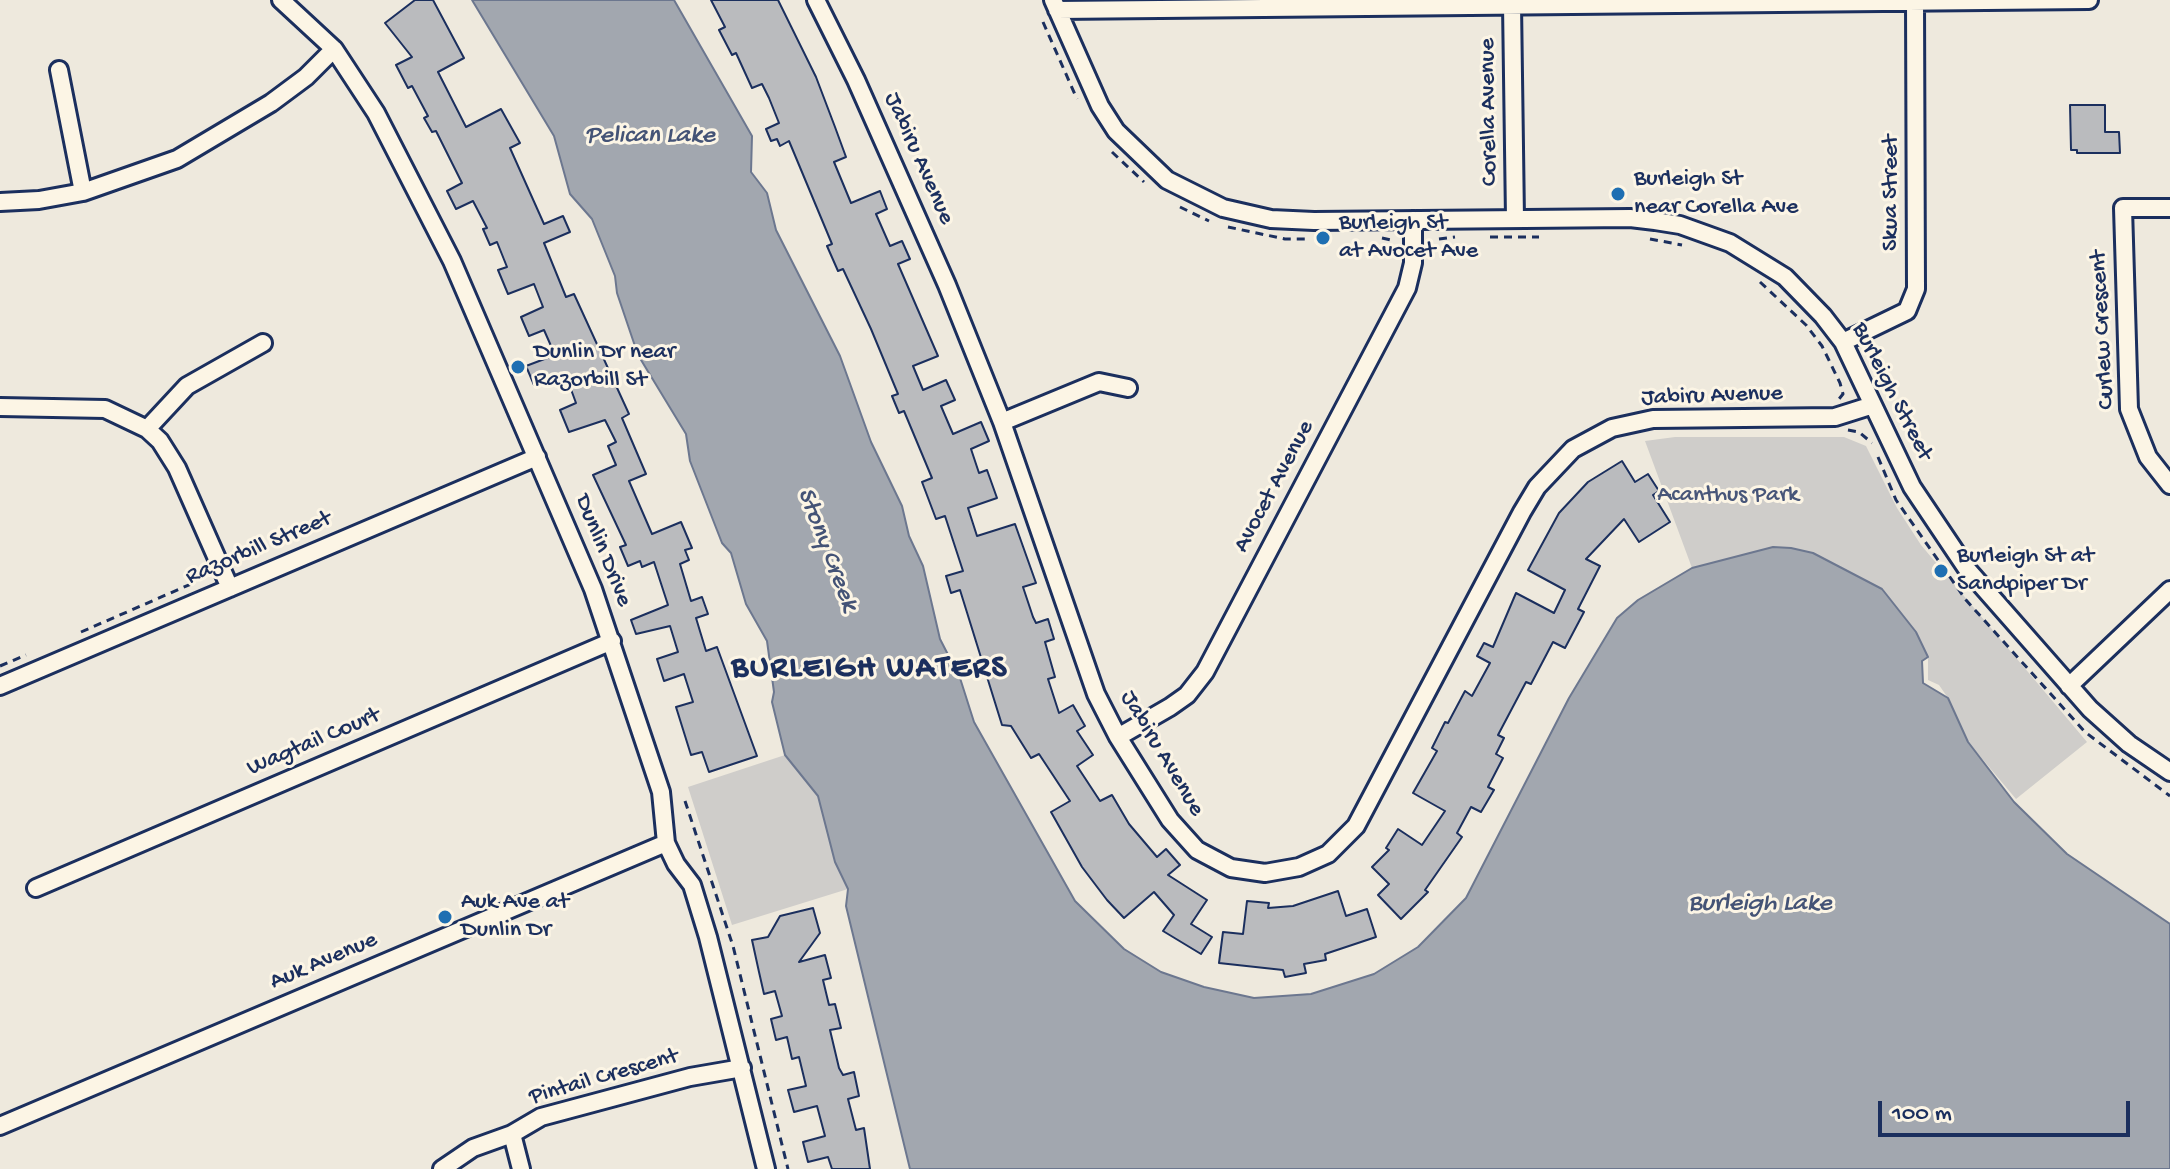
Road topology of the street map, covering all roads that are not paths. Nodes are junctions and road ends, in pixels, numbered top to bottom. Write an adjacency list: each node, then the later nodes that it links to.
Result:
1 (281, 0): 8 (street, Dunlin Drive)
2 (816, 0): 20 (street, Jabiru Avenue)
3 (2089, 0): 4 (street)
4 (1915, 1): 5 (street); 15 (street, Skua Street)
5 (1603, 2): 6 (street)
6 (1512, 4): 7 (street); 13 (street, Corella Avenue)
7 (1055, 5): 14 (street, Burleigh Street)
8 (334, 49): 10 (street); 22 (street, Dunlin Drive)
9 (59, 70): 10 (street)
10 (83, 192): 11 (street)
11 (0, 202)
12 (2170, 208): 23 (street, Curlew Crescent)
13 (1515, 219): 14 (street, Burleigh Street); 15 (street, Burleigh Street)
14 (1413, 220): 29 (street, Avocet Avenue)
15 (1843, 342): 18 (street, Burleigh Street)
16 (263, 343): 21 (street)
17 (1128, 388): 20 (street)
18 (1873, 405): 28 (street, Burleigh Street); 29 (street, Jabiru Avenue)
19 (0, 407): 21 (street)
20 (1002, 422): 29 (street, Jabiru Avenue)
21 (147, 429): 24 (street)
22 (537, 457): 24 (street, Razorbill Street); 26 (street, Dunlin Drive)
23 (2170, 485)
24 (230, 588): 27 (street, Razorbill Street)
25 (2170, 590): 28 (street)
26 (612, 641): 31 (street, Dunlin Drive); 32 (street, Wagtail Court)
27 (0, 686)
28 (2069, 686): 30 (street, Burleigh Street)
29 (1118, 737)
30 (2170, 772)
31 (666, 843): 33 (street, Dunlin Drive); 34 (street, Auk Avenue)
32 (36, 888)
33 (742, 1068): 35 (street, Pintail Crescent); 38 (street, Dunlin Drive)
34 (0, 1126)
35 (512, 1134): 36 (street, Pintail Crescent); 37 (street)
36 (442, 1169)
37 (521, 1169)
38 (766, 1169)

